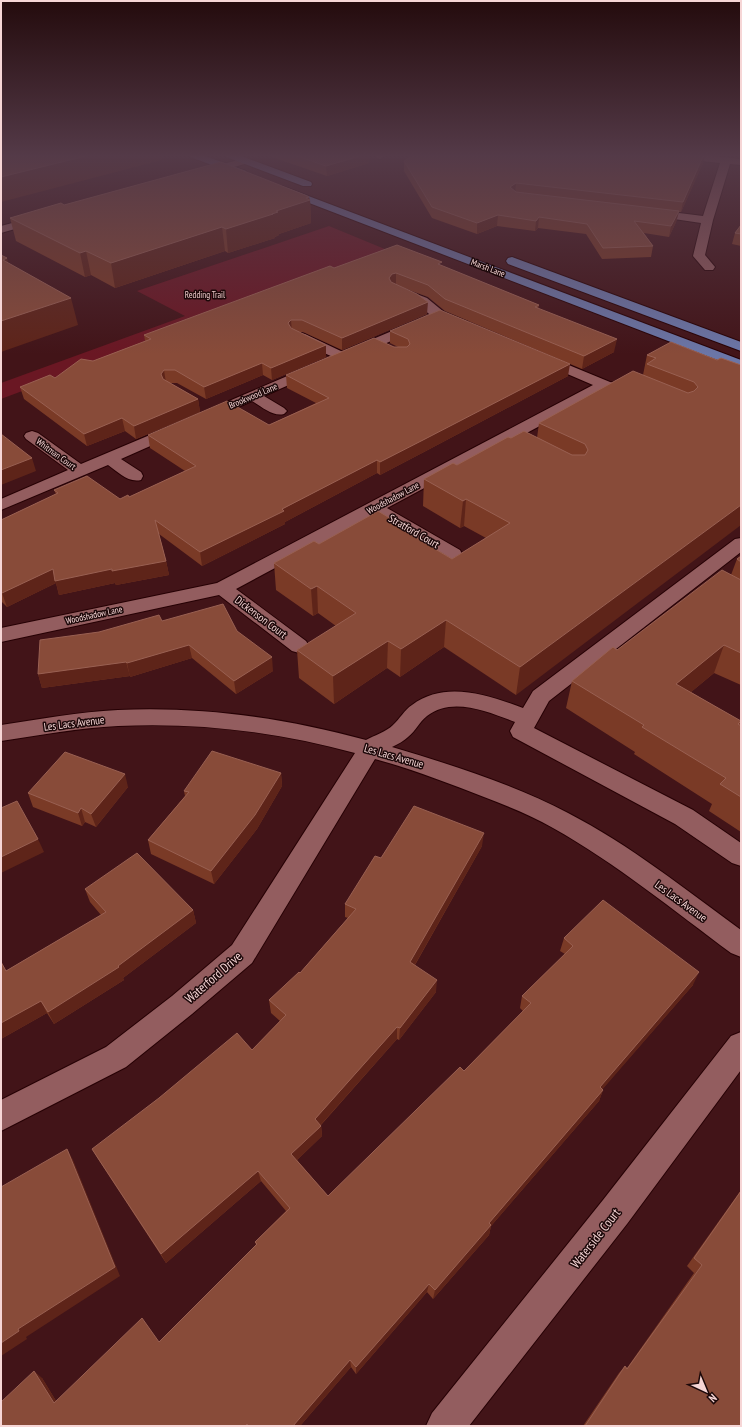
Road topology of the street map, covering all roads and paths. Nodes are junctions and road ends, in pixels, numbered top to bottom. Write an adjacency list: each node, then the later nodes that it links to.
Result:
1 (707, 220): 6 (street)
2 (34, 221): 4 (street)
3 (364, 221): 16 (main road, Marsh Lane)
4 (1, 230)
5 (504, 258): 12 (main road, Marsh Lane)
6 (709, 268)
7 (396, 290): 8 (street)
8 (439, 315): 9 (street); 11 (street, Brookwood Lane)
9 (475, 330)
10 (297, 336): 15 (street)
11 (374, 343): 13 (street); 15 (street, Brookwood Lane)
12 (741, 347)
13 (391, 350)
14 (533, 354): 17 (street)
15 (342, 357): 19 (street, Brookwood Lane)
16 (741, 366)
17 (605, 385): 18 (street); 22 (street, Woodshadow Lane)
18 (627, 390)
19 (253, 396): 20 (street); 24 (street, Brookwood Lane)
20 (279, 411)
21 (32, 436): 25 (street, Whitman Court)
22 (503, 440): 23 (street); 28 (street, Woodshadow Lane)
23 (522, 450)
24 (109, 458): 25 (street, Brookwood Lane); 26 (street)
25 (80, 471): 27 (street, Brookwood Lane)
26 (135, 476)
27 (1, 505)
28 (375, 508): 30 (street, Stratford Court); 32 (street, Woodshadow Lane)
29 (741, 544): 31 (street)
30 (453, 554)
31 (694, 579): 33 (street); 36 (street)
32 (223, 588): 34 (street, Woodshadow Lane); 35 (street, Dickenson Court)
33 (714, 589)
34 (1, 635)
35 (299, 646)
36 (528, 718): 38 (street); 39 (street)
37 (1, 733): 38 (street, Les Lacs Avenue)
38 (370, 748): 40 (street, Les Lacs Avenue); 42 (street, Waterford Drive)
39 (741, 856)
40 (741, 945)
41 (741, 1046): 43 (street, Waterside Court)
42 (1, 1116)
43 (445, 1426)

